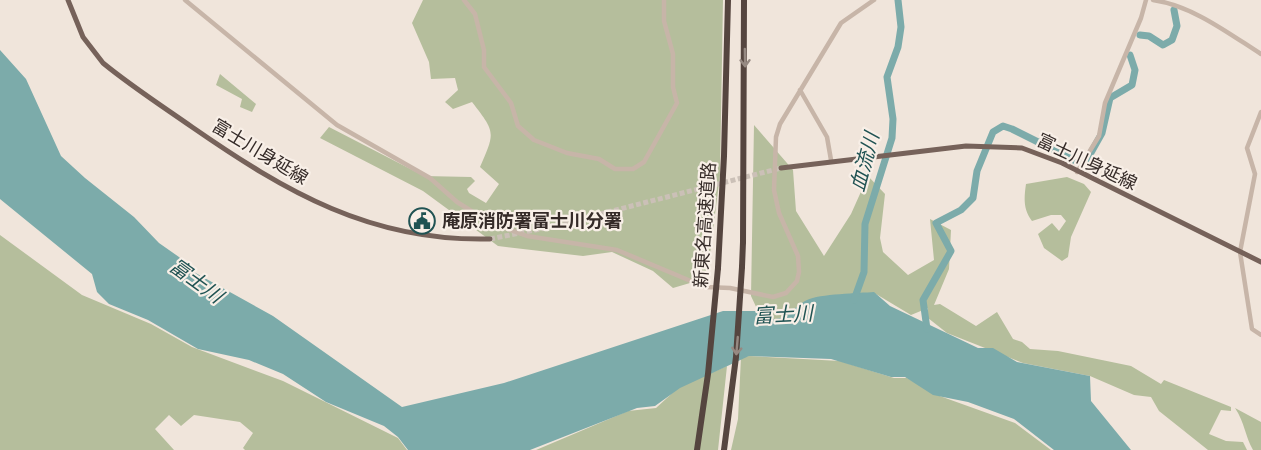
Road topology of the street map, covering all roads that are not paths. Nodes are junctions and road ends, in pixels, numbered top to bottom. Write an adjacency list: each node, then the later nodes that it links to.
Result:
1 (68, 0): 16 (main road, 富士川身延線)
2 (185, 0): 11 (street)
3 (464, 0): 4 (street)
4 (664, 0)
5 (728, 0): 20 (highway, 新東名高速道路, bridge)
6 (744, 0): 21 (highway, 新東名高速道路, one-way to 21, bridge)
7 (874, 0): 11 (street)
8 (1146, 0): 15 (street)
9 (1153, 0): 10 (street)
10 (1261, 54)
11 (800, 90): 13 (street)
12 (1261, 112): 17 (street)
13 (831, 160): 14 (main road, 富士川身延線); 15 (main road, 富士川身延線)
14 (781, 168)
15 (1078, 170): 17 (main road, 富士川身延線)
16 (490, 239)
17 (1240, 252): 18 (main road, 富士川身延線); 19 (street)
18 (1261, 262)
19 (1261, 335)
20 (697, 450)
21 (724, 450)

